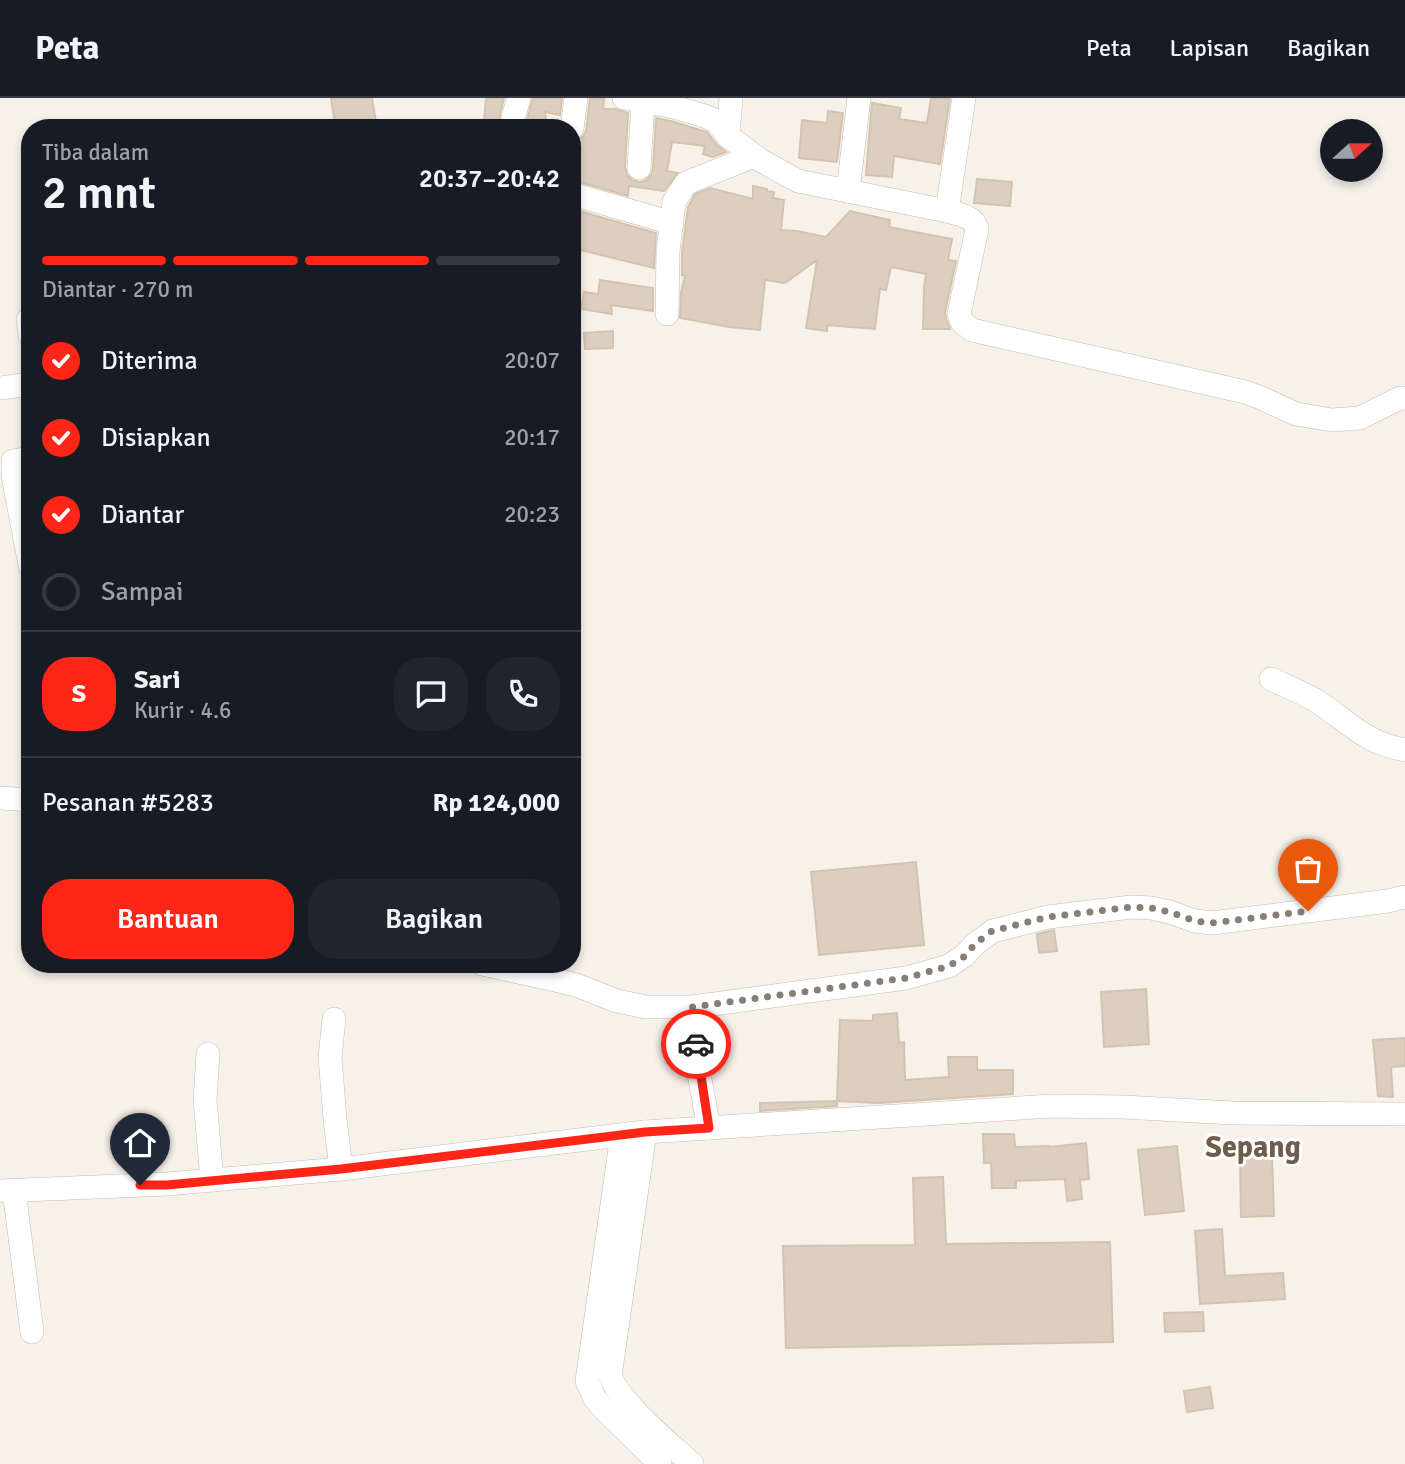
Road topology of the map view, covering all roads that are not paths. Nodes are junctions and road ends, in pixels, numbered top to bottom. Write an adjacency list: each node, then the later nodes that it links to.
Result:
1 (519, 98): 7 (street)
2 (576, 98): 8 (street)
3 (731, 98): 9 (street)
4 (859, 98): 12 (street)
5 (964, 98): 14 (street)
6 (634, 100): 9 (street); 11 (street)
7 (513, 119)
8 (573, 119)
9 (728, 136): 10 (street)
10 (754, 156): 12 (street); 15 (street)
11 (639, 168)
12 (848, 191): 14 (street)
13 (581, 197): 15 (street)
14 (947, 211): 19 (street)
15 (672, 223): 16 (street)
16 (667, 314)
17 (21, 385): 18 (street)
18 (0, 388)
19 (1405, 398)
20 (14, 460): 21 (street)
21 (21, 518)
22 (1271, 679): 23 (street)
23 (1405, 750)
24 (0, 798): 25 (street)
25 (21, 799)
26 (1405, 897): 28 (street)
27 (523, 973): 28 (street)
28 (692, 1007): 32 (street)
29 (334, 1019): 35 (street)
30 (208, 1054): 36 (street)
31 (1405, 1114): 32 (street)
32 (709, 1128): 33 (street)
33 (645, 1132): 34 (street); 38 (street)
34 (622, 1135): 35 (street); 38 (street)
35 (341, 1169): 36 (street)
36 (212, 1180): 37 (street)
37 (7, 1191): 39 (street)
38 (623, 1206): 40 (street)
39 (32, 1332)
40 (604, 1342): 41 (street); 42 (street)
41 (660, 1464)
42 (692, 1464)

